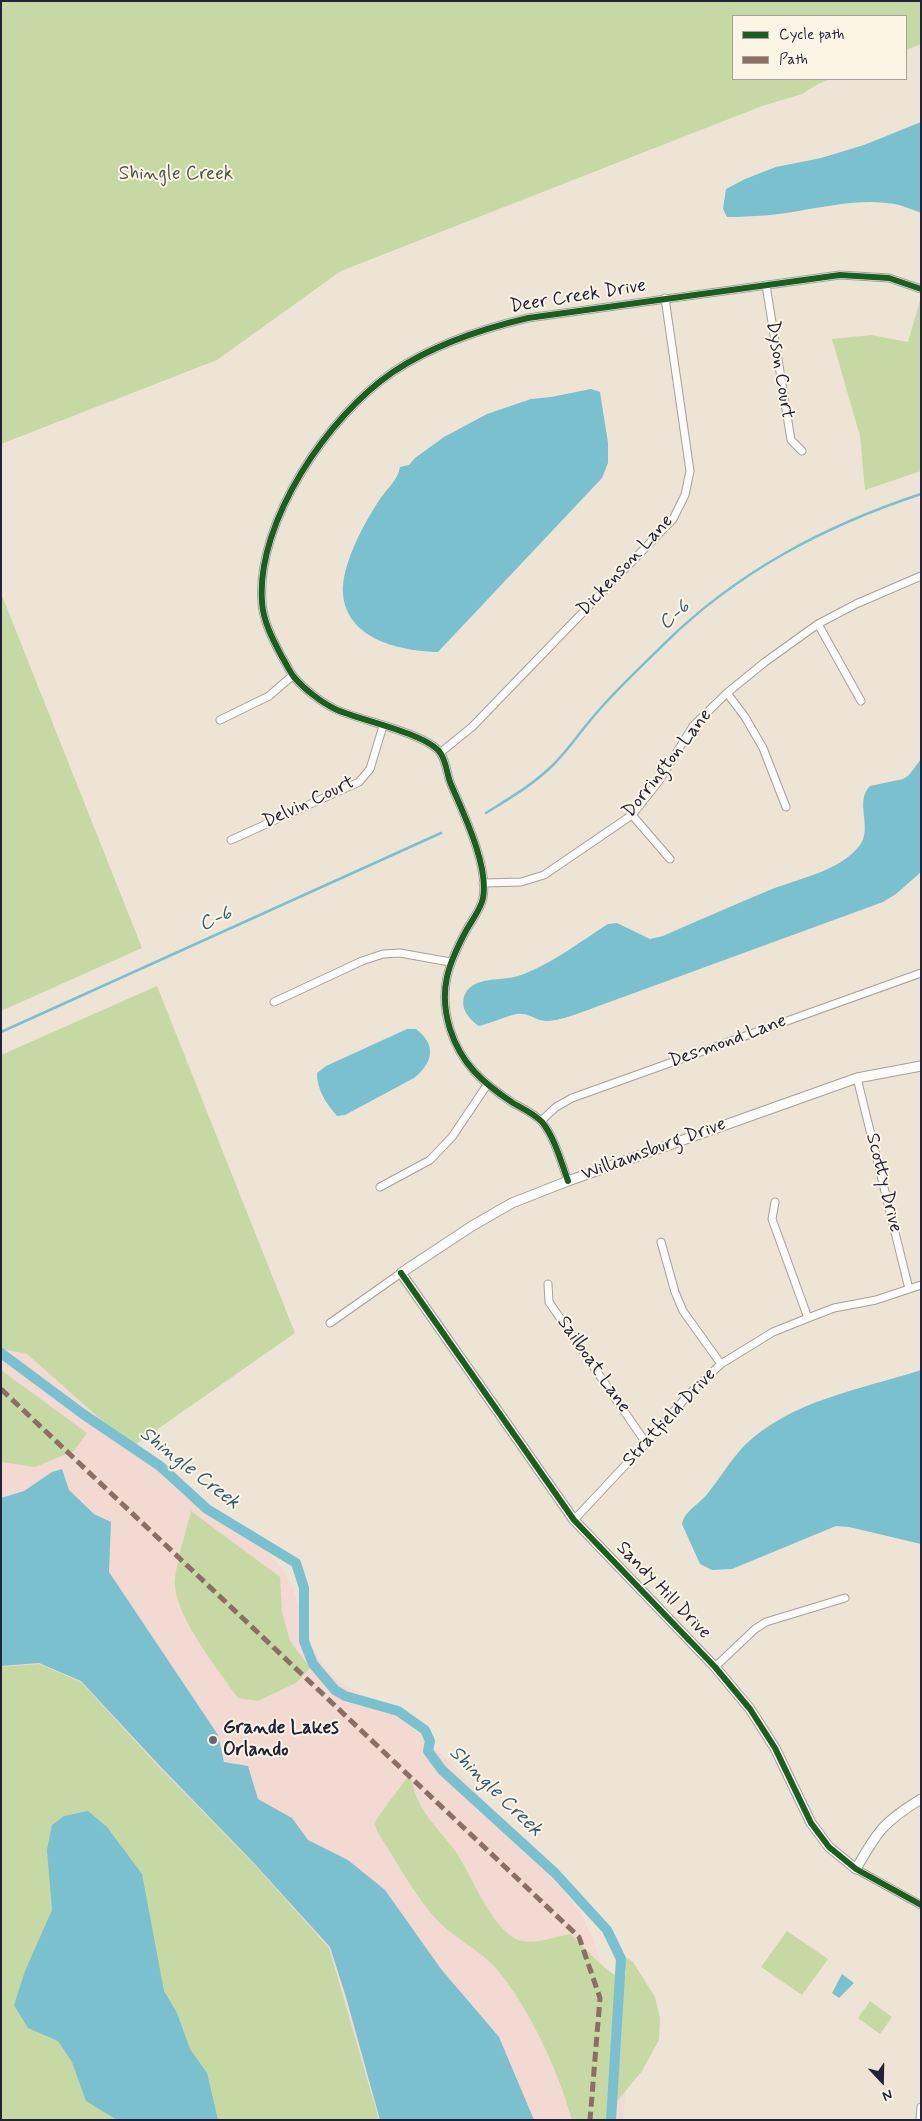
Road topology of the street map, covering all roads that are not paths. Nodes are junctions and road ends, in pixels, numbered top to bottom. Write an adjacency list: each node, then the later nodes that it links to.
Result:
1 (766, 286): 2 (street, Deer Creek Drive); 3 (street, Deer Creek Drive); 4 (street, Dyson Court)
2 (921, 289)
3 (665, 298): 7 (street, Deer Creek Drive); 12 (street, Dickenson Lane)
4 (802, 451)
5 (921, 576): 6 (street, Dorrington Lane)
6 (818, 624): 8 (street, Dorrington Lane); 9 (street)
7 (292, 676): 10 (street); 11 (street, Deer Creek Drive)
8 (727, 693): 13 (street); 14 (street, Dorrington Lane)
9 (861, 701)
10 (220, 720)
11 (383, 726): 12 (street, Deer Creek Drive); 15 (street, Delvin Court)
12 (441, 752): 17 (street)
13 (786, 807)
14 (632, 815): 16 (street); 17 (street, Dorrington Lane)
15 (231, 840)
16 (670, 859)
17 (484, 883): 18 (street)
18 (450, 962): 20 (street); 23 (street)
19 (921, 973): 24 (street, Desmond Lane)
20 (274, 1002)
21 (921, 1066): 22 (street, Williamsburg Drive)
22 (857, 1078): 25 (street, Williamsburg Drive); 32 (street, Scotty Drive)
23 (487, 1086): 24 (street); 26 (street)
24 (541, 1121): 25 (street)
25 (568, 1181): 29 (street, Williamsburg Drive)
26 (380, 1187)
27 (775, 1202): 33 (street)
28 (661, 1242): 35 (street)
29 (401, 1273): 34 (street, Williamsburg Drive); 37 (street, Sandy Hill Drive)
30 (548, 1284): 36 (street, Sailboat Lane)
31 (921, 1285): 32 (street, Stratfield Drive)
32 (909, 1289): 33 (street, Stratfield Drive)
33 (808, 1318): 35 (street, Stratfield Drive)
34 (330, 1322)
35 (721, 1364): 36 (street, Stratfield Drive)
36 (646, 1443): 37 (street, Stratfield Drive)
37 (574, 1520): 39 (street, Sandy Hill Drive)
38 (845, 1598): 39 (street)
39 (715, 1667): 41 (street, Sandy Hill Drive)
40 (921, 1799): 41 (street)
41 (856, 1870): 42 (street, Sandy Hill Drive)
42 (921, 1906)
43 (921, 2107): 44 (street)
44 (920, 2120)

